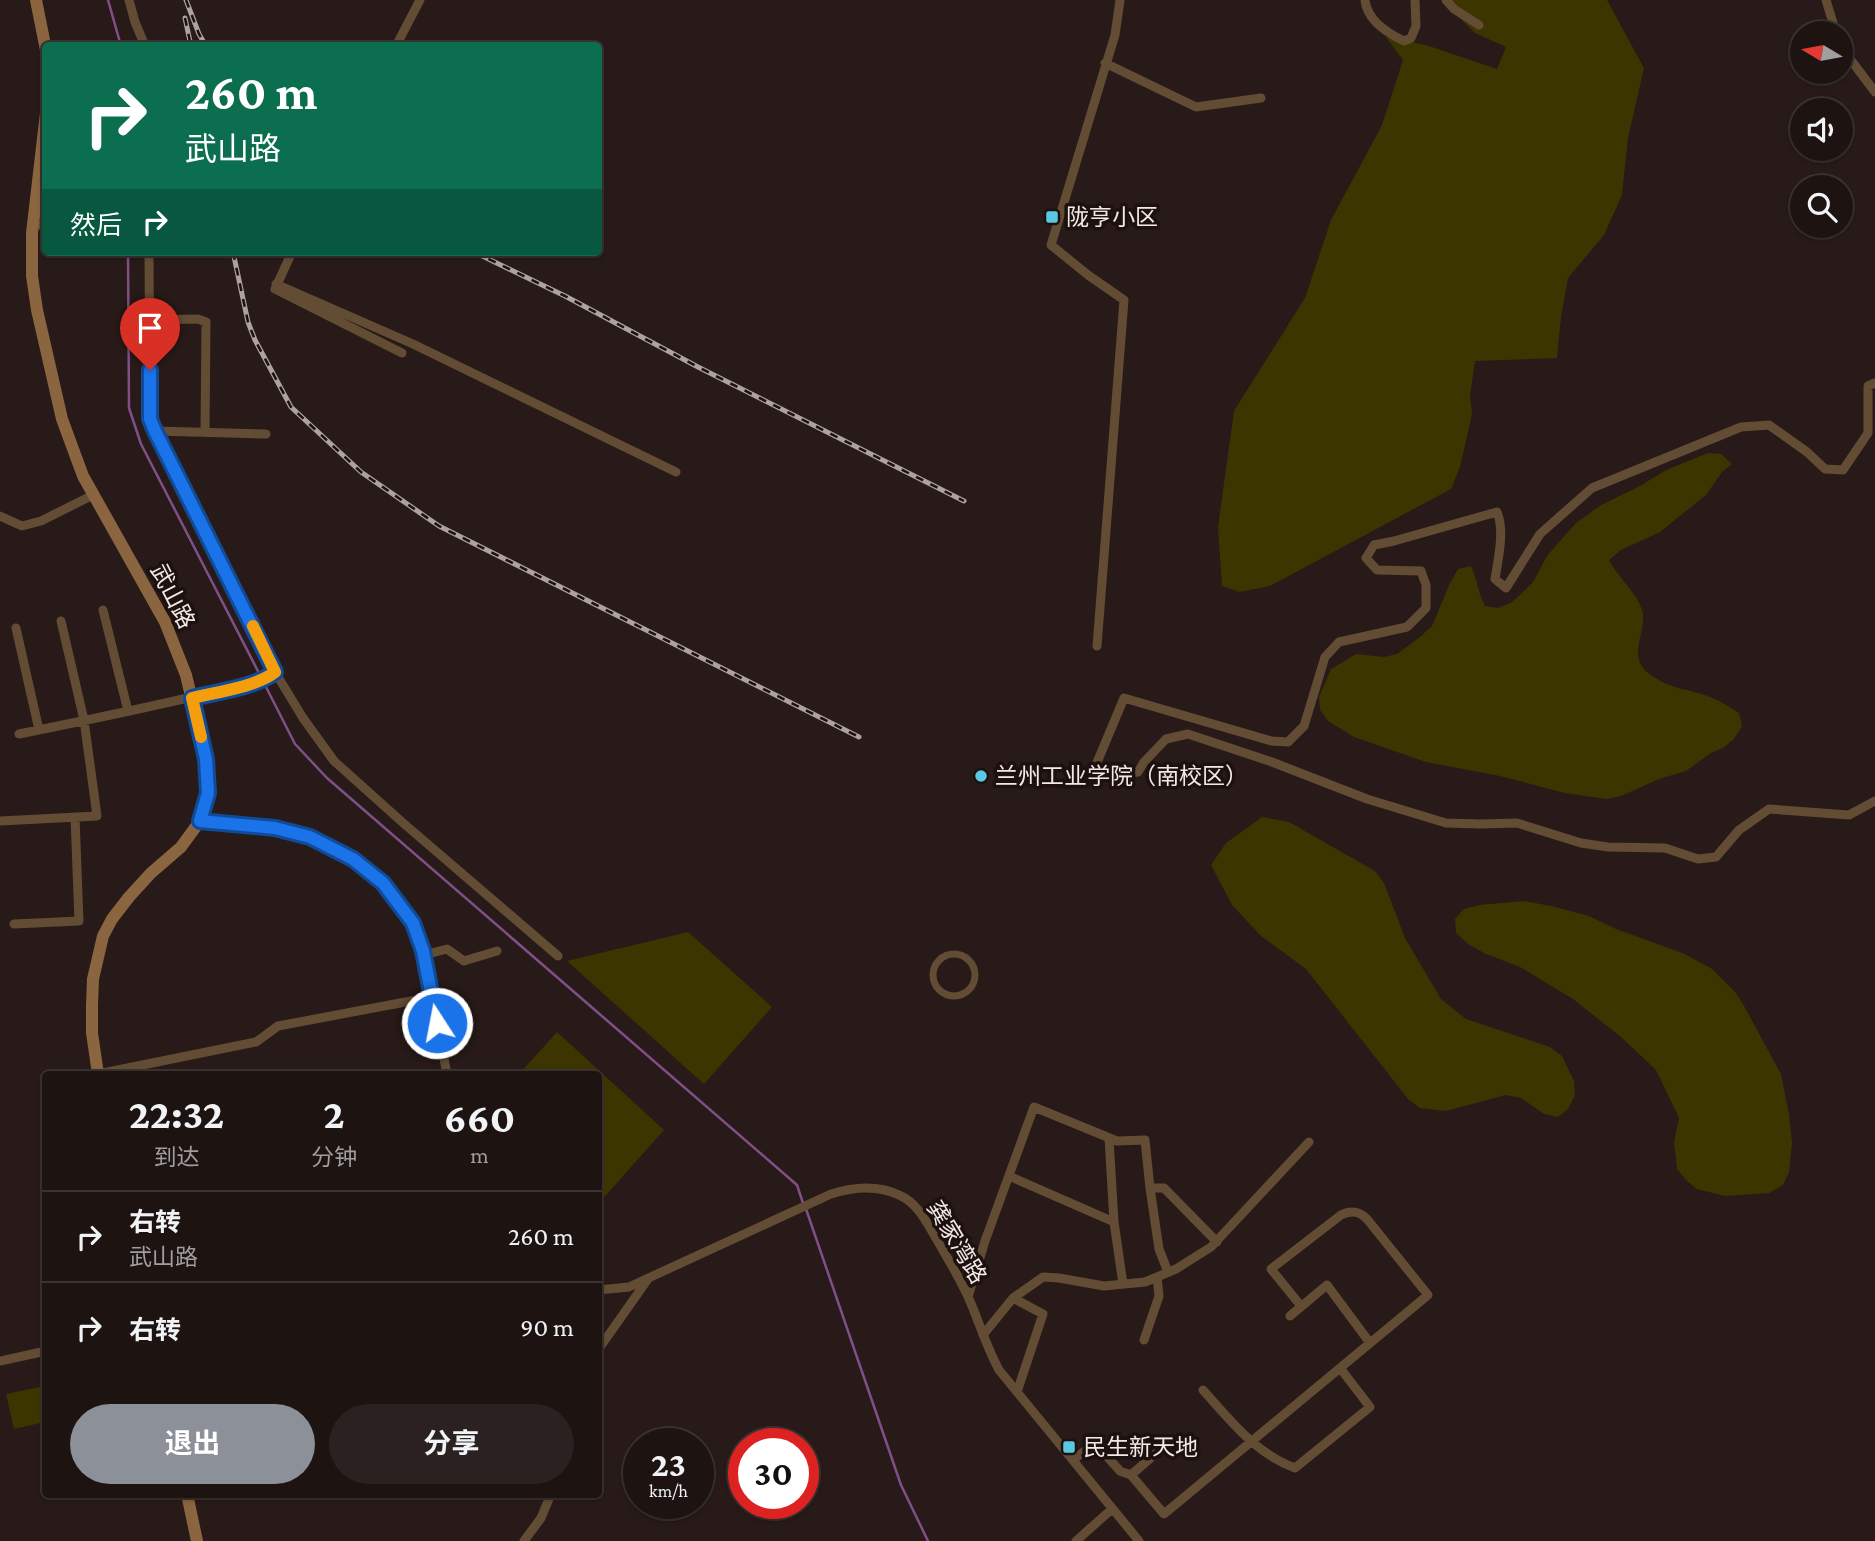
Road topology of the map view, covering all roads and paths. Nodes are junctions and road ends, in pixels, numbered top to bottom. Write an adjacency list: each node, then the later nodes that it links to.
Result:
1 (36, 0): 11 (main road)
2 (129, 0): 12 (street)
3 (420, 0): 13 (street)
4 (1119, 0): 14 (street)
5 (1365, 0): 6 (street)
6 (1415, 0)
7 (1446, 0): 10 (street)
8 (1826, 0): 9 (street)
9 (1832, 21)
10 (1479, 25)
11 (44, 42)
12 (143, 42)
13 (398, 42)
14 (1105, 63): 17 (street); 35 (street)
15 (1853, 63): 16 (street)
16 (1875, 92)
17 (1261, 98)
18 (42, 177): 19 (main road, 武山路)
19 (39, 225): 30 (main road, 武山路)
20 (149, 256): 23 (street)
21 (290, 256): 22 (street)
22 (276, 284): 24 (street); 29 (street)
23 (150, 320): 26 (street); 27 (street)
24 (402, 353)
25 (1875, 383): 42 (street)
26 (155, 431): 27 (street); 36 (street)
27 (205, 432): 28 (street)
28 (266, 434)
29 (676, 472)
30 (93, 495): 31 (street); 37 (main road, 武山路)
31 (0, 516)
32 (103, 610): 38 (street)
33 (61, 621): 39 (street)
34 (16, 628): 40 (street)
35 (1097, 646)
36 (272, 675): 37 (street); 49 (street)
37 (192, 698): 38 (street); 45 (main road, 武山路)
38 (128, 711): 39 (street)
39 (84, 720): 40 (street); 43 (street)
40 (39, 730): 41 (street)
41 (19, 734)
42 (1875, 801)
43 (75, 817): 44 (street); 46 (street)
44 (0, 821)
45 (200, 821): 48 (street); 52 (main road, 武山路)
46 (13, 924)
47 (497, 951): 48 (street)
48 (424, 955): 51 (street)
49 (558, 956)
50 (962, 994): 50 (street)
51 (432, 997): 53 (street); 54 (street)
52 (98, 1071)
53 (113, 1071)
54 (446, 1071)
55 (1109, 1138): 57 (street); 58 (street); 59 (street)
56 (1308, 1142): 60 (street)
57 (1009, 1175): 59 (street); 66 (street)
58 (1150, 1188): 60 (street); 61 (street)
59 (1114, 1222): 64 (street)
60 (1217, 1242): 61 (street)
61 (1168, 1272): 63 (street)
62 (649, 1277): 65 (street, 龚家湾路); 66 (street, 龚家湾路); 73 (street)
63 (1157, 1277): 64 (street); 71 (street)
64 (1123, 1284): 67 (street)
65 (602, 1290)
66 (968, 1297): 70 (street, 龚家湾路)
67 (1013, 1298): 70 (street); 78 (street)
68 (1301, 1306): 69 (street); 72 (street); 72 (street)
69 (1290, 1316)
70 (982, 1335): 78 (street, 龚家湾路)
71 (1144, 1340)
72 (1370, 1343): 76 (street)
73 (602, 1344)
74 (42, 1352): 75 (street)
75 (0, 1361)
76 (1340, 1368): 79 (street); 79 (street)
77 (1203, 1390): 79 (street)
78 (1017, 1392): 81 (street, 龚家湾路)
79 (1250, 1441): 82 (street)
80 (1169, 1443): 82 (street)
81 (1073, 1460): 82 (street); 85 (street, 龚家湾路)
82 (1131, 1475)
83 (188, 1498): 86 (main road)
84 (549, 1498): 87 (street)
85 (1112, 1508): 88 (street); 89 (street, 龚家湾路)
86 (197, 1541)
87 (524, 1541)
88 (1076, 1541)
89 (1139, 1541)

